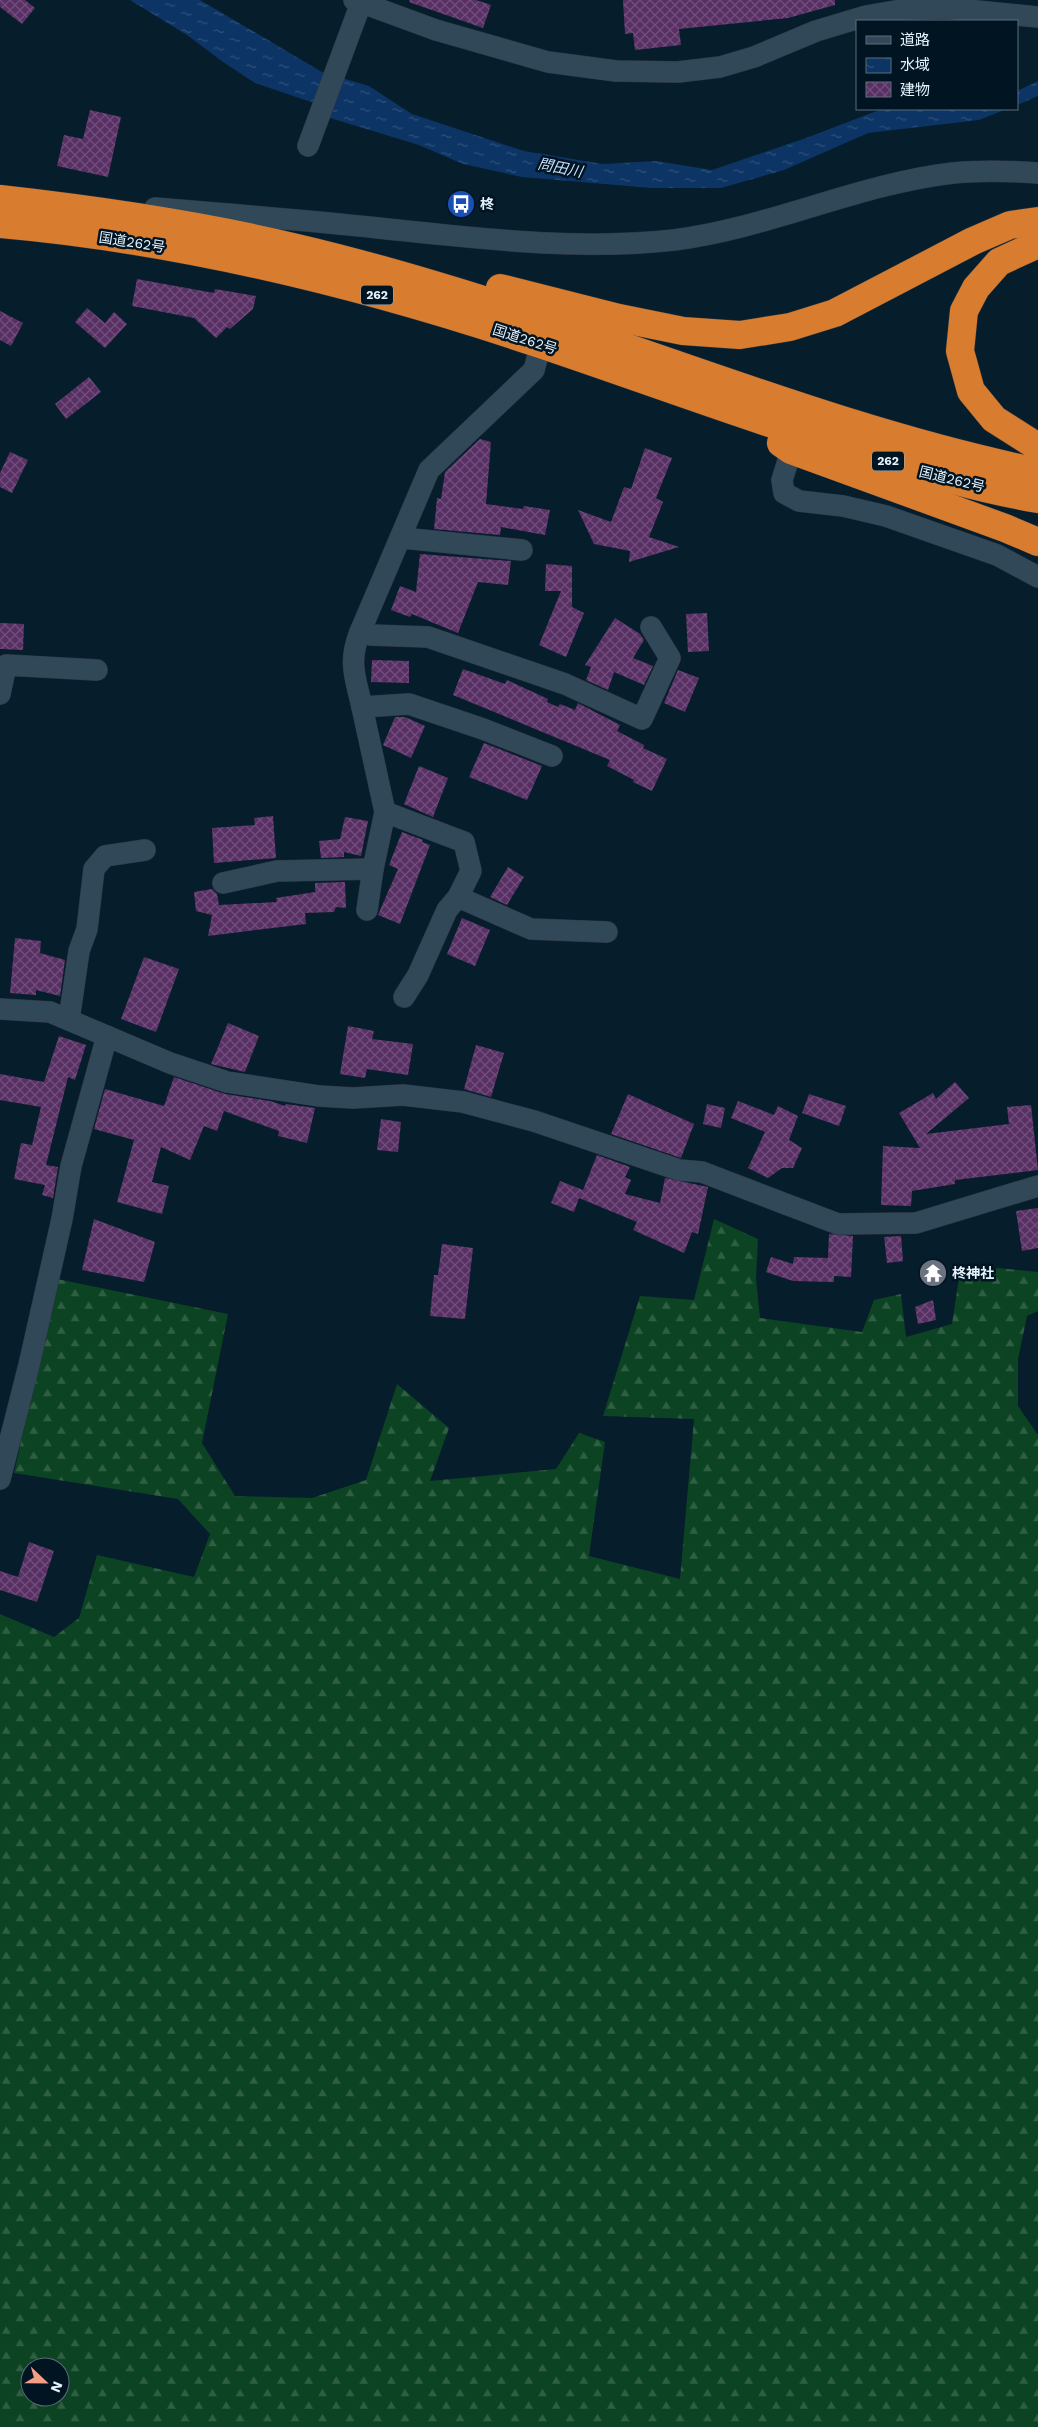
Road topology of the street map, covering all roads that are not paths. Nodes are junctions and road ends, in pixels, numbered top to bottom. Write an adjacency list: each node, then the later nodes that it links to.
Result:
1 (907, 4): 2 (street); 3 (street)
2 (357, 5): 4 (street)
3 (1038, 16)
4 (311, 141)
5 (1038, 173): 6 (street)
6 (0, 195)
7 (0, 199): 11 (highway, 国道262号 / 262)
8 (1038, 221): 11 (highway)
9 (0, 224): 12 (highway, 国道262号 / 262)
10 (1038, 244): 14 (highway)
11 (320, 254): 15 (highway, 国道262号 / 262)
12 (541, 344): 13 (highway, 国道262号 / 262); 17 (street)
13 (794, 442): 16 (highway, 国道262号 / 262); 18 (highway); 20 (street)
14 (1038, 446)
15 (1038, 472)
16 (1038, 499)
17 (402, 538): 19 (street); 22 (street)
18 (1038, 542)
19 (522, 550)
20 (1038, 577)
21 (651, 627): 22 (street)
22 (360, 632): 25 (street)
23 (97, 670): 24 (street)
24 (0, 694)
25 (362, 706): 26 (street); 27 (street)
26 (552, 756)
27 (385, 812): 29 (street); 31 (street)
28 (145, 850): 36 (street)
29 (373, 869): 30 (street); 32 (street)
30 (223, 883)
31 (458, 897): 33 (street); 34 (street)
32 (367, 910)
33 (607, 932)
34 (404, 997)
35 (0, 1009): 36 (street)
36 (69, 1020): 37 (street)
37 (107, 1036): 38 (street); 39 (street)
38 (1038, 1186)
39 (0, 1480)

